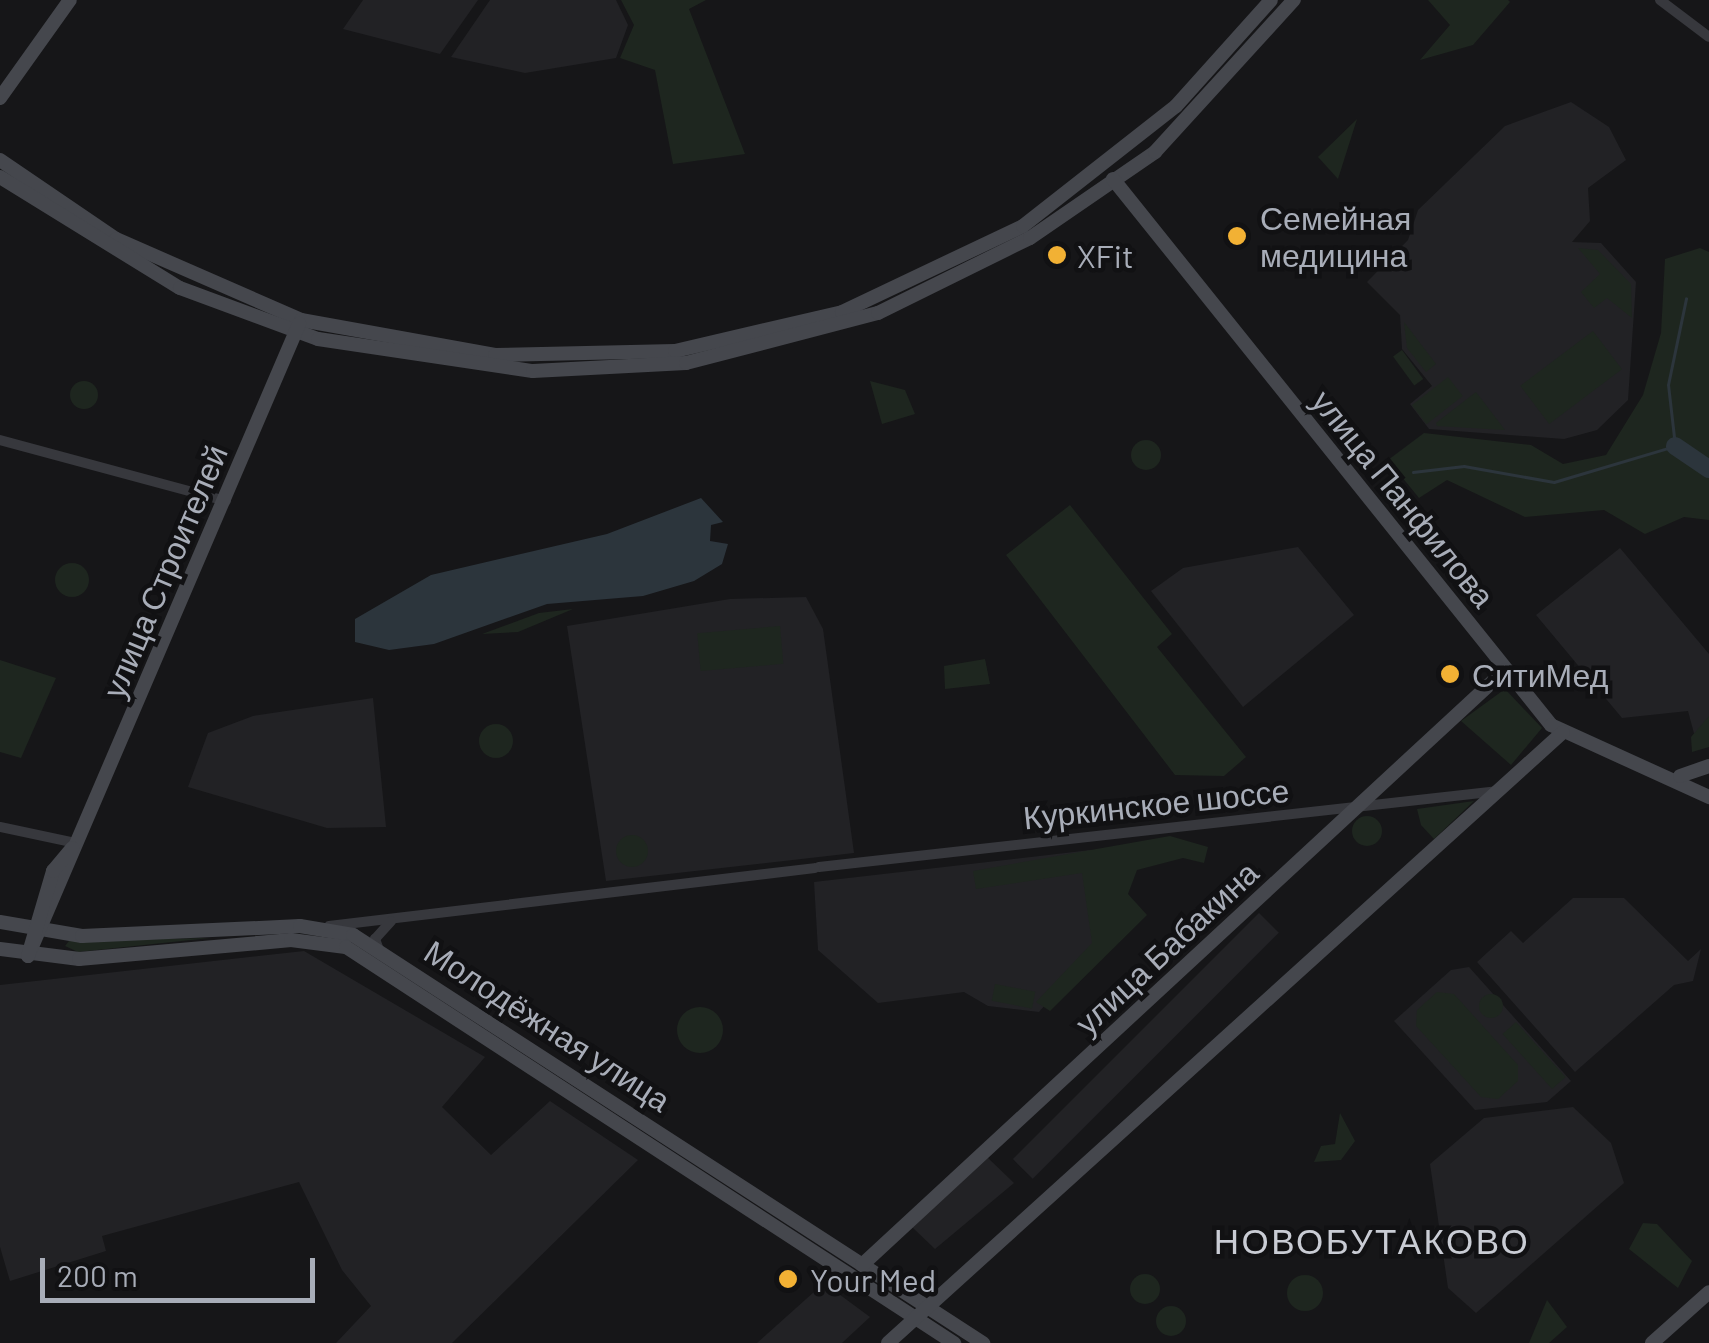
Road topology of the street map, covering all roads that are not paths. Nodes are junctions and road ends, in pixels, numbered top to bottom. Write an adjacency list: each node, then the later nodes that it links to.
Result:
1 (70, 0): 6 (main road)
2 (1271, 0): 8 (main road)
3 (1294, 0): 10 (main road)
4 (1660, 0): 5 (street)
5 (1709, 37)
6 (0, 98)
7 (0, 160): 11 (main road)
8 (1105, 168): 10 (main road, улица Панфилова); 11 (main road)
9 (0, 177): 11 (main road)
10 (1116, 182): 11 (main road); 14 (main road, улица Панфилова)
11 (298, 326): 13 (main road, улица Строителей)
12 (0, 440): 13 (street)
13 (226, 501): 23 (main road, улица Строителей)
14 (1505, 670): 15 (main road, улица Панфилова); 20 (main road, улица Бабакина)
15 (1563, 732): 17 (main road, улица Панфилова); 18 (main road)
16 (1709, 766): 17 (main road)
17 (1680, 776): 19 (main road, улица Панфилова)
18 (1499, 791): 20 (street, Куркинское шоссе); 36 (main road)
19 (1709, 797)
20 (1356, 810): 21 (street, Куркинское шоссе); 24 (main road, улица Бабакина)
21 (1322, 813): 24 (street); 25 (street, Куркинское шоссе)
22 (0, 828): 23 (street)
23 (76, 843): 28 (main road, улица Строителей); 29 (main road, улица Строителей)
24 (1320, 843): 34 (main road, улица Бабакина)
25 (392, 920): 27 (street, Куркинское шоссе); 31 (street)
26 (0, 922): 28 (main road, Молодёжная улица)
27 (320, 927): 29 (main road, Молодёжная улица); 31 (main road, Молодёжная улица)
28 (29, 930): 29 (main road, Молодёжная улица); 32 (main road, улица Строителей)
29 (46, 932): 32 (main road, улица Строителей)
30 (0, 949): 32 (main road)
31 (379, 950): 34 (main road, Молодёжная улица)
32 (28, 956): 33 (main road); 36 (main road, Молодёжная улица)
33 (0, 961)
34 (862, 1265): 36 (main road, Молодёжная улица)
35 (1709, 1292): 37 (main road)
36 (922, 1313): 38 (main road); 39 (main road, Молодёжная улица); 40 (main road, Молодёжная улица)
37 (1655, 1340)
38 (888, 1343)
39 (954, 1343)
40 (983, 1343)

